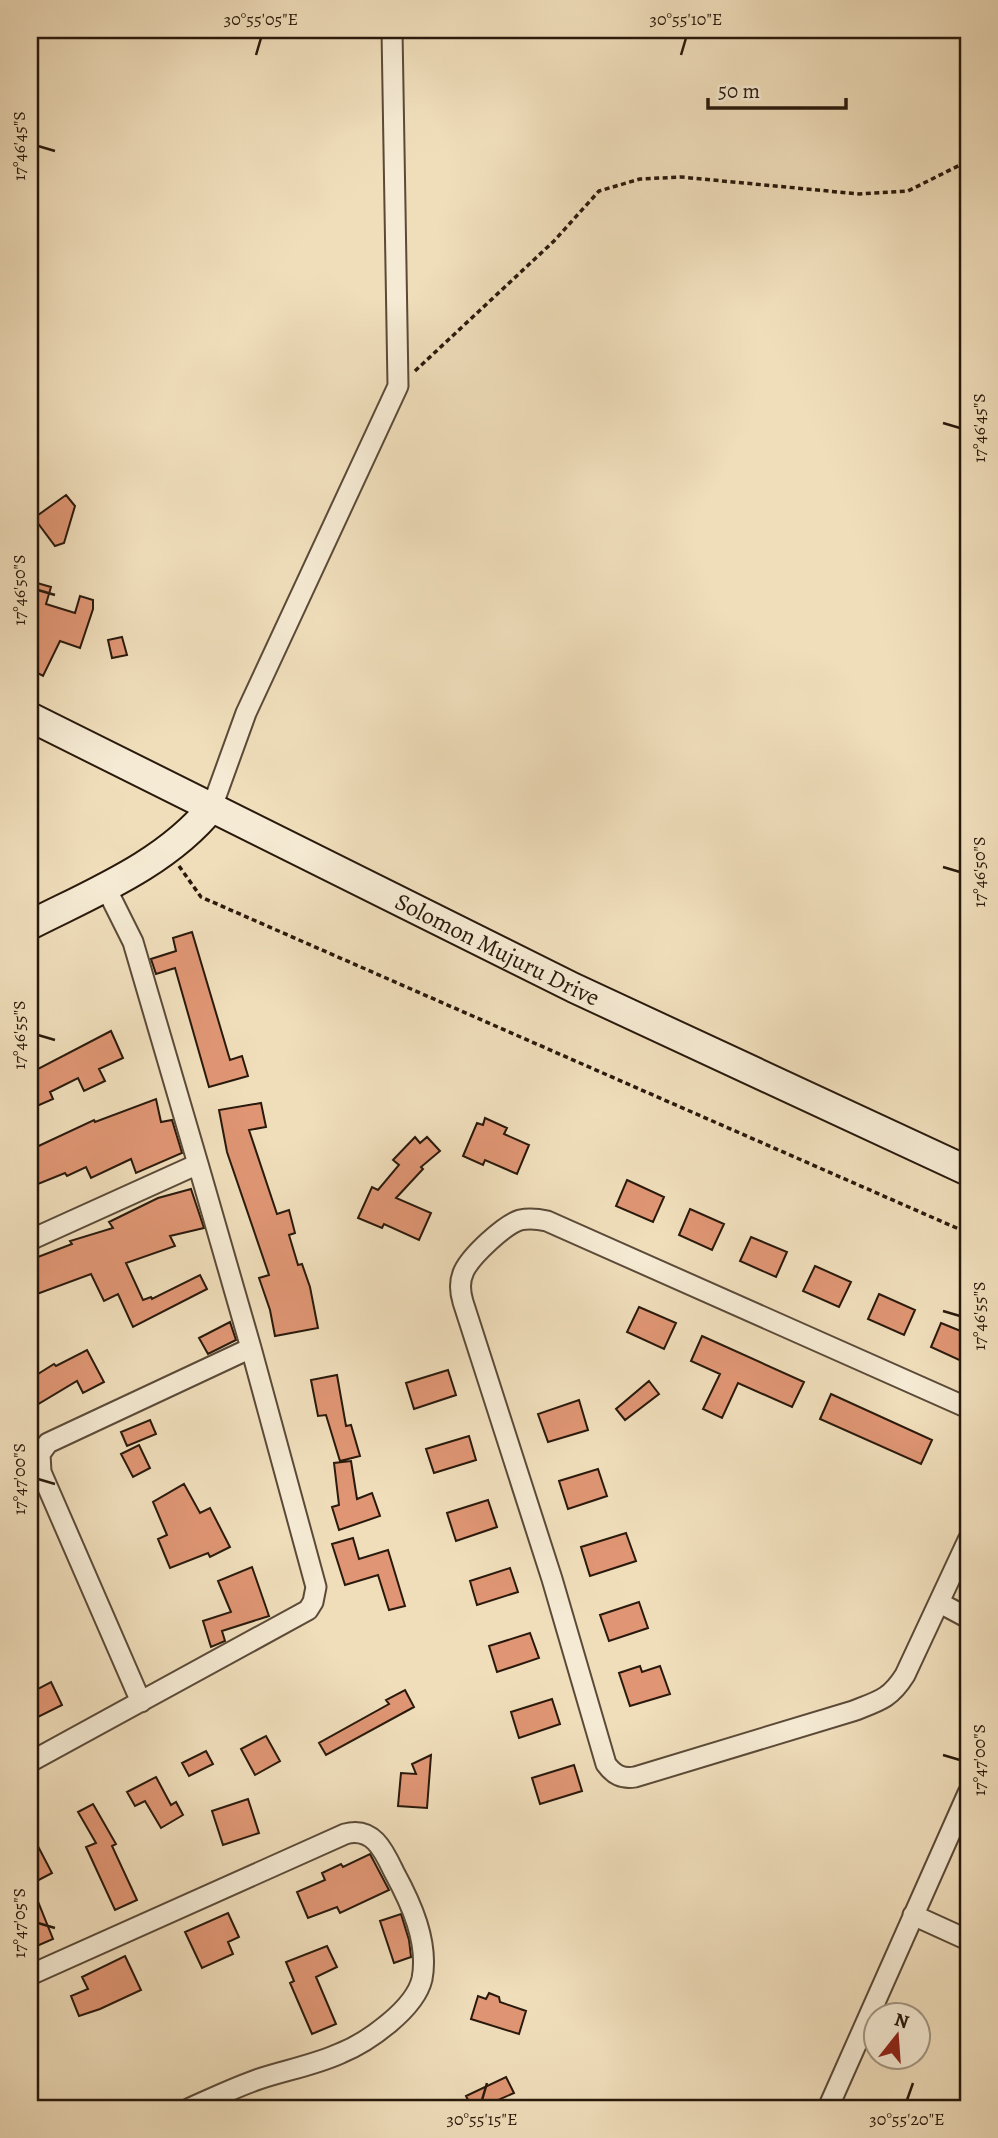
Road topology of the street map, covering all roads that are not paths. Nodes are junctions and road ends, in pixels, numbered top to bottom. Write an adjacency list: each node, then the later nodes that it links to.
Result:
1 (391, 30): 3 (street)
2 (30, 717): 3 (street, Solomon Mujuru Drive)
3 (212, 807): 4 (street); 7 (street, Solomon Mujuru Drive)
4 (105, 886): 5 (street); 6 (street)
5 (30, 925)
6 (198, 1164): 8 (street); 9 (street)
7 (968, 1171)
8 (30, 1240)
9 (251, 1348): 14 (street); 14 (street)
10 (968, 1408): 12 (street)
11 (968, 1540): 12 (street)
12 (940, 1603): 13 (street)
13 (968, 1618)
14 (141, 1702): 15 (street)
15 (30, 1762)
16 (968, 1793): 17 (street)
17 (913, 1915): 18 (street); 21 (street)
18 (968, 1940)
19 (30, 1975): 20 (street)
20 (190, 2108)
21 (828, 2108)

